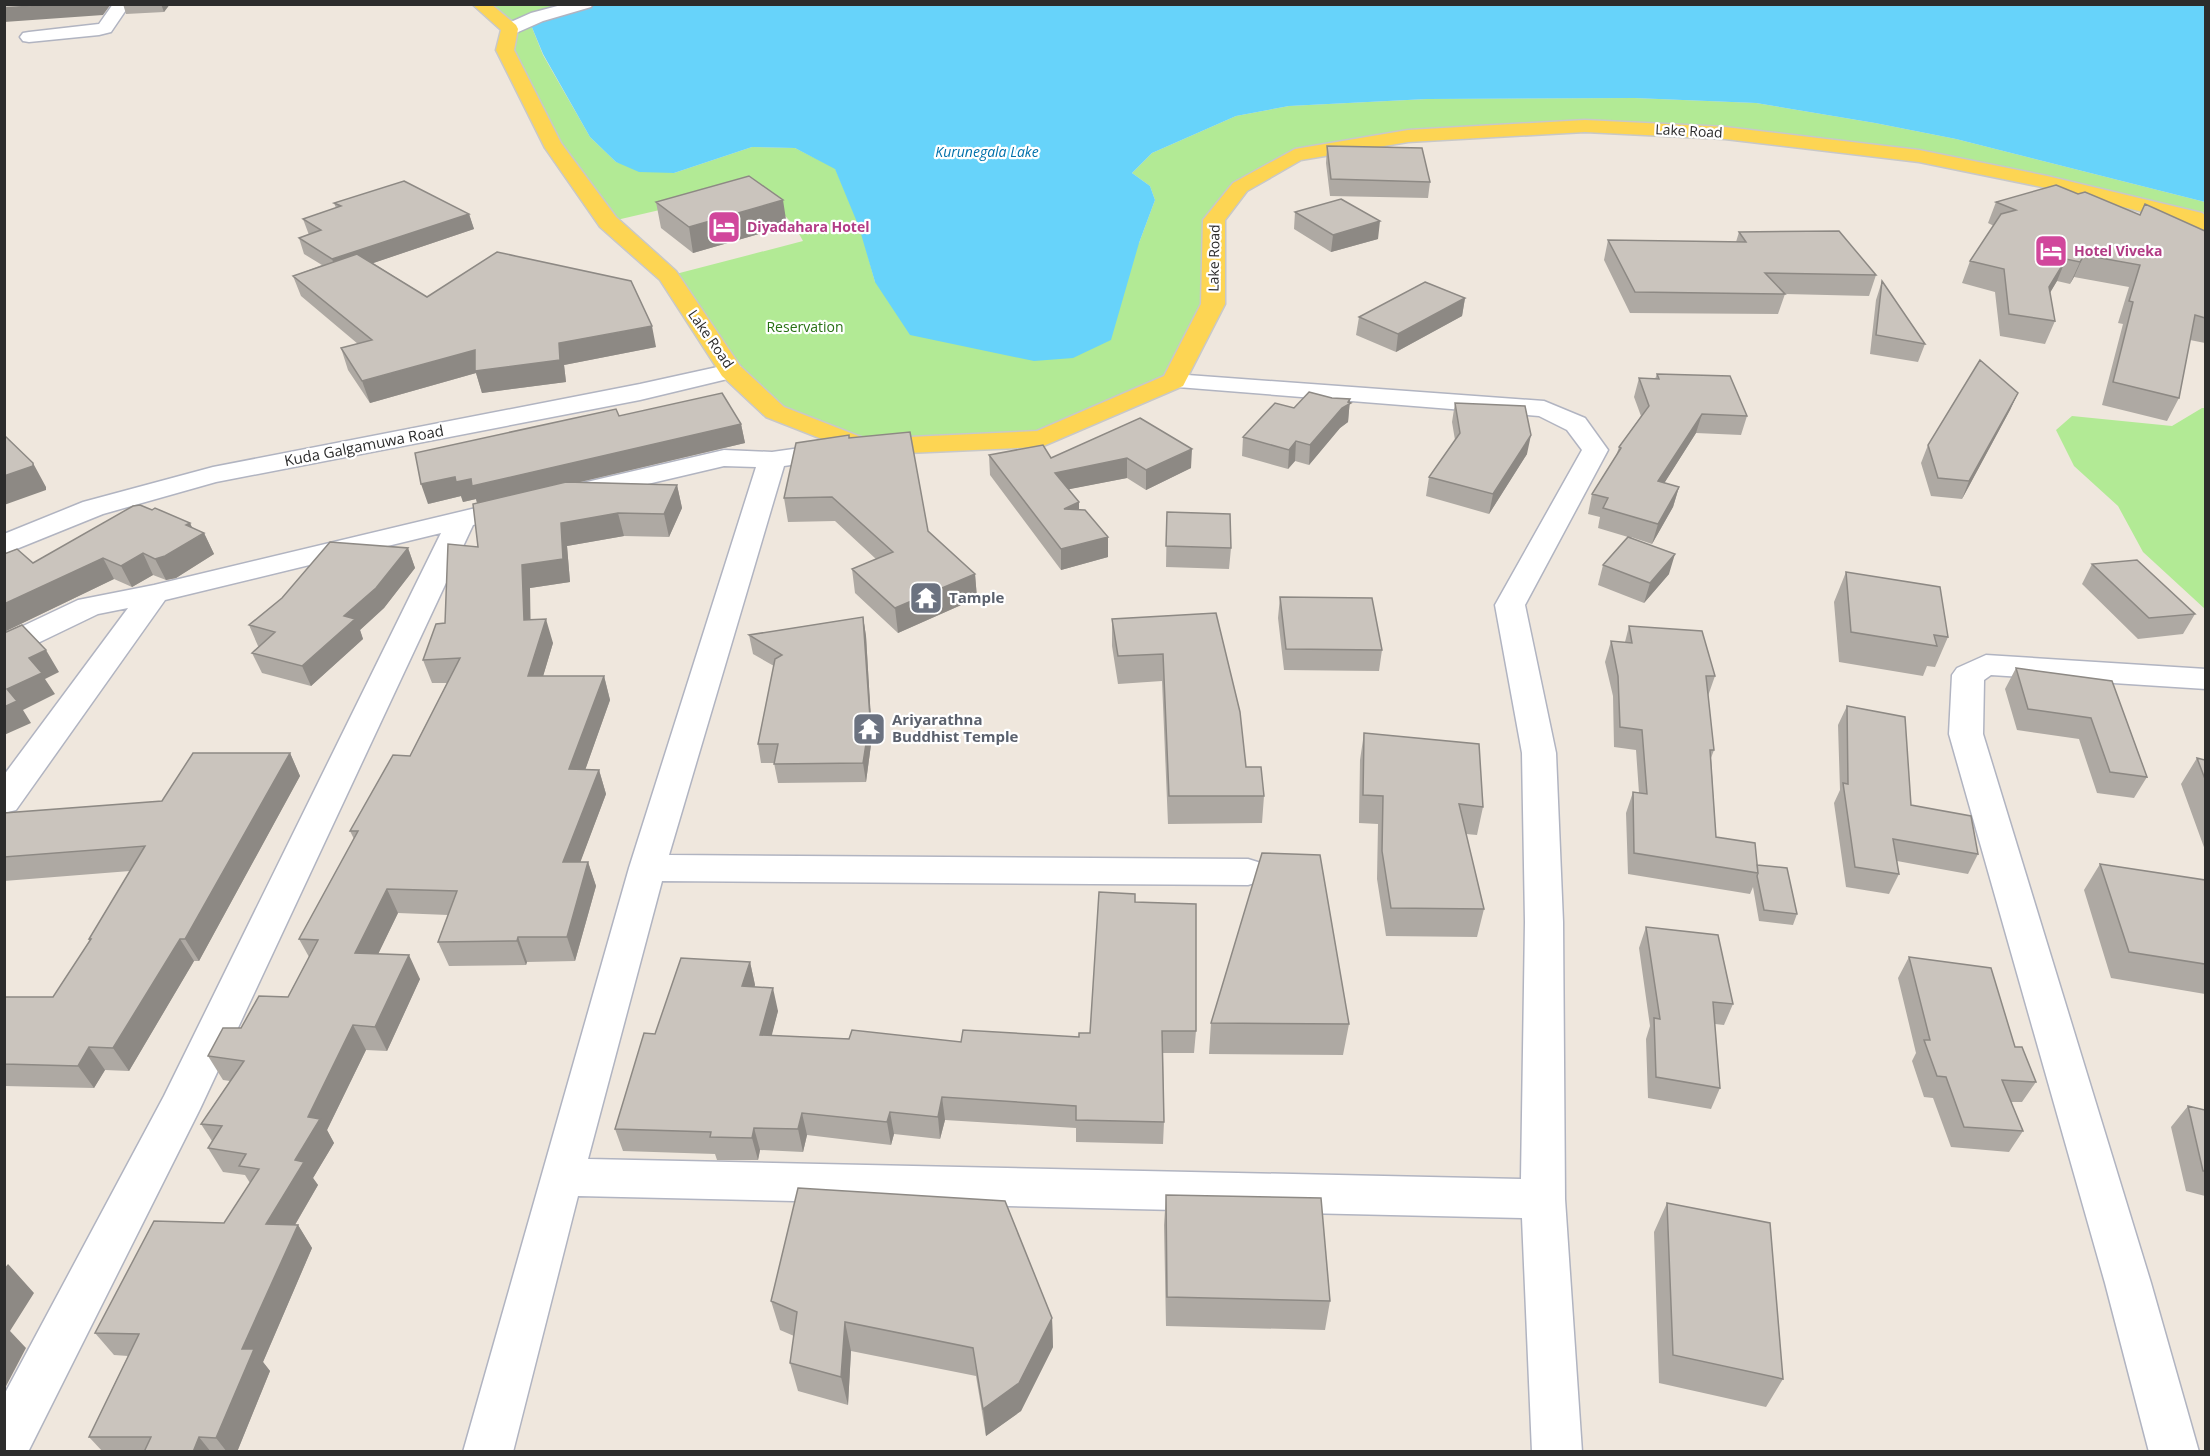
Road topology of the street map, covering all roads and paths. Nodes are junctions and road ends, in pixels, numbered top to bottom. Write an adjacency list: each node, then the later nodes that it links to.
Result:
1 (122, 4): 5 (street)
2 (480, 4): 4 (main road)
3 (585, 4): 4 (street)
4 (510, 29): 7 (main road, Lake Road)
5 (29, 37)
6 (2205, 226): 8 (main road, Lake Road)
7 (731, 371): 9 (main road, Lake Road); 14 (street, Kuda Galgamuwa Road)
8 (1174, 381): 9 (main road, Lake Road); 22 (street)
9 (863, 447): 10 (street)
10 (772, 460): 11 (street); 19 (street)
11 (542, 500)
12 (507, 508): 13 (street)
13 (462, 519): 15 (street); 23 (street)
14 (4, 545)
15 (154, 594): 16 (street); 18 (street)
16 (4, 647)
17 (2205, 679): 26 (street)
18 (4, 801)
19 (647, 868): 20 (street); 21 (street)
20 (1248, 872)
21 (561, 1177): 22 (street); 24 (street)
22 (1543, 1199): 25 (street)
23 (4, 1446)
24 (488, 1452)
25 (1557, 1452)
26 (2174, 1452)

